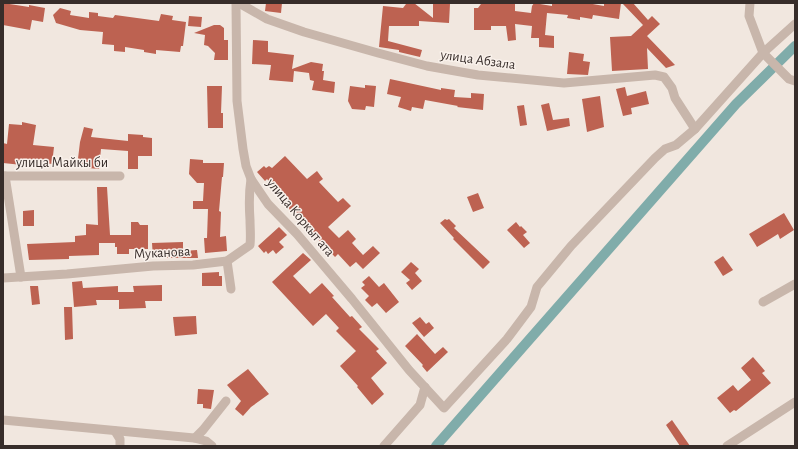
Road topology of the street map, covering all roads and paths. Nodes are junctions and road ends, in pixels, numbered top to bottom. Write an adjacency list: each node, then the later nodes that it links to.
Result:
1 (236, 3): 10 (street, улица Коркыт ата)
2 (239, 3): 7 (street, улица Абзала)
3 (750, 3): 5 (street)
4 (795, 24): 5 (street)
5 (763, 53): 6 (street); 7 (street)
6 (795, 81)
7 (695, 128): 17 (street, улица Коркыт ата)
8 (4, 176): 9 (street, улица Майкы би); 12 (street)
9 (120, 176)
10 (251, 179): 11 (street); 17 (street, улица Коркыт ата)
11 (227, 262): 12 (street, Муканова); 15 (street)
12 (21, 276): 13 (street, Муканова)
13 (3, 278)
14 (795, 284): 16 (street)
15 (231, 289)
16 (763, 302)
17 (425, 387): 25 (street)
18 (226, 400): 22 (street)
19 (795, 402): 26 (street)
20 (3, 420): 21 (street)
21 (115, 431): 22 (street); 23 (street)
22 (195, 438): 24 (street)
23 (120, 446)
24 (212, 446)
25 (384, 446)
26 (727, 446)

